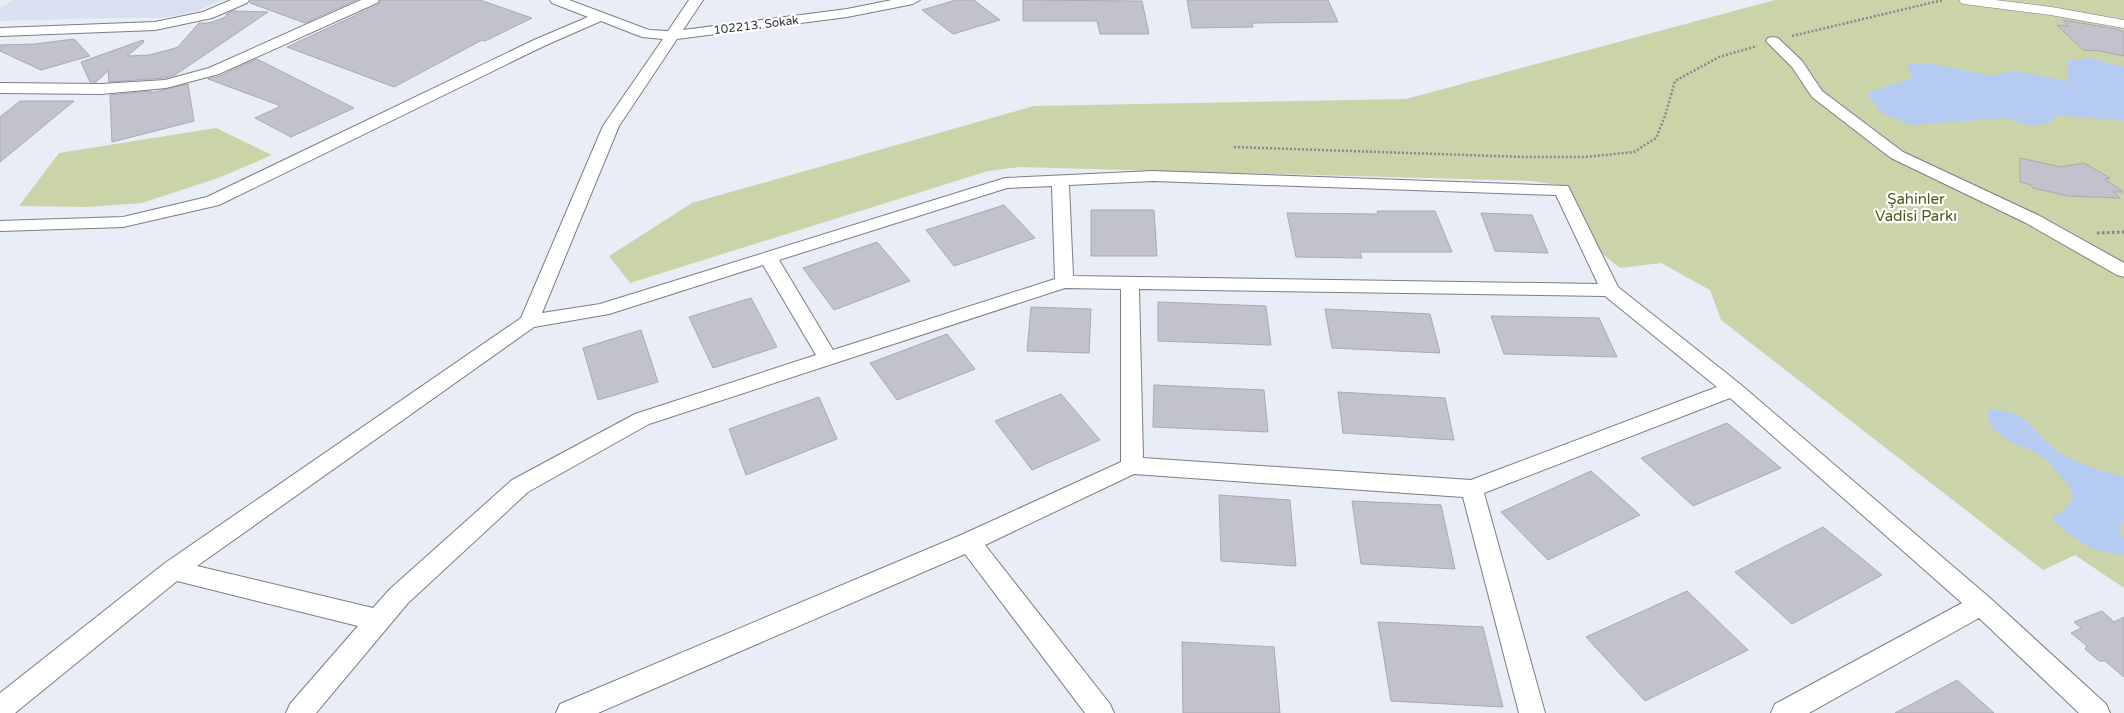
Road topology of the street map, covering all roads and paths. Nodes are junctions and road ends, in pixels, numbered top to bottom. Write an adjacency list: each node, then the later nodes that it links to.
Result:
1 (242, 0): 10 (street)
2 (372, 0): 13 (street)
3 (557, 0): 8 (street, 102213. Sokak)
4 (696, 0): 11 (street)
5 (913, 0): 11 (street, 102213. Sokak)
6 (1943, 0): 12 (path)
7 (1964, 0): 9 (lane)
8 (601, 16): 11 (street, 102213. Sokak); 16 (street)
9 (2124, 24)
10 (0, 32)
11 (674, 35): 22 (street)
12 (1774, 41): 14 (path); 18 (street)
13 (0, 88)
14 (1234, 147)
15 (1060, 180): 17 (street); 19 (street); 21 (street)
16 (0, 226)
17 (768, 258): 22 (street); 23 (street)
18 (2124, 271)
19 (1064, 282): 20 (street); 23 (street)
20 (1130, 284): 21 (street); 25 (street)
21 (1610, 290): 24 (street)
22 (529, 322): 28 (street)
23 (828, 358): 30 (street)
24 (1733, 388): 26 (street); 29 (street)
25 (1132, 466): 26 (street); 27 (street)
26 (1472, 489): 35 (street)
27 (969, 542): 33 (street); 34 (street)
28 (173, 570): 30 (street); 31 (street)
29 (1981, 605): 36 (street); 37 (street)
30 (378, 620): 32 (street)
31 (0, 709)
32 (299, 713)
33 (568, 713)
34 (1101, 713)
35 (1532, 713)
36 (1784, 713)
37 (2098, 713)

